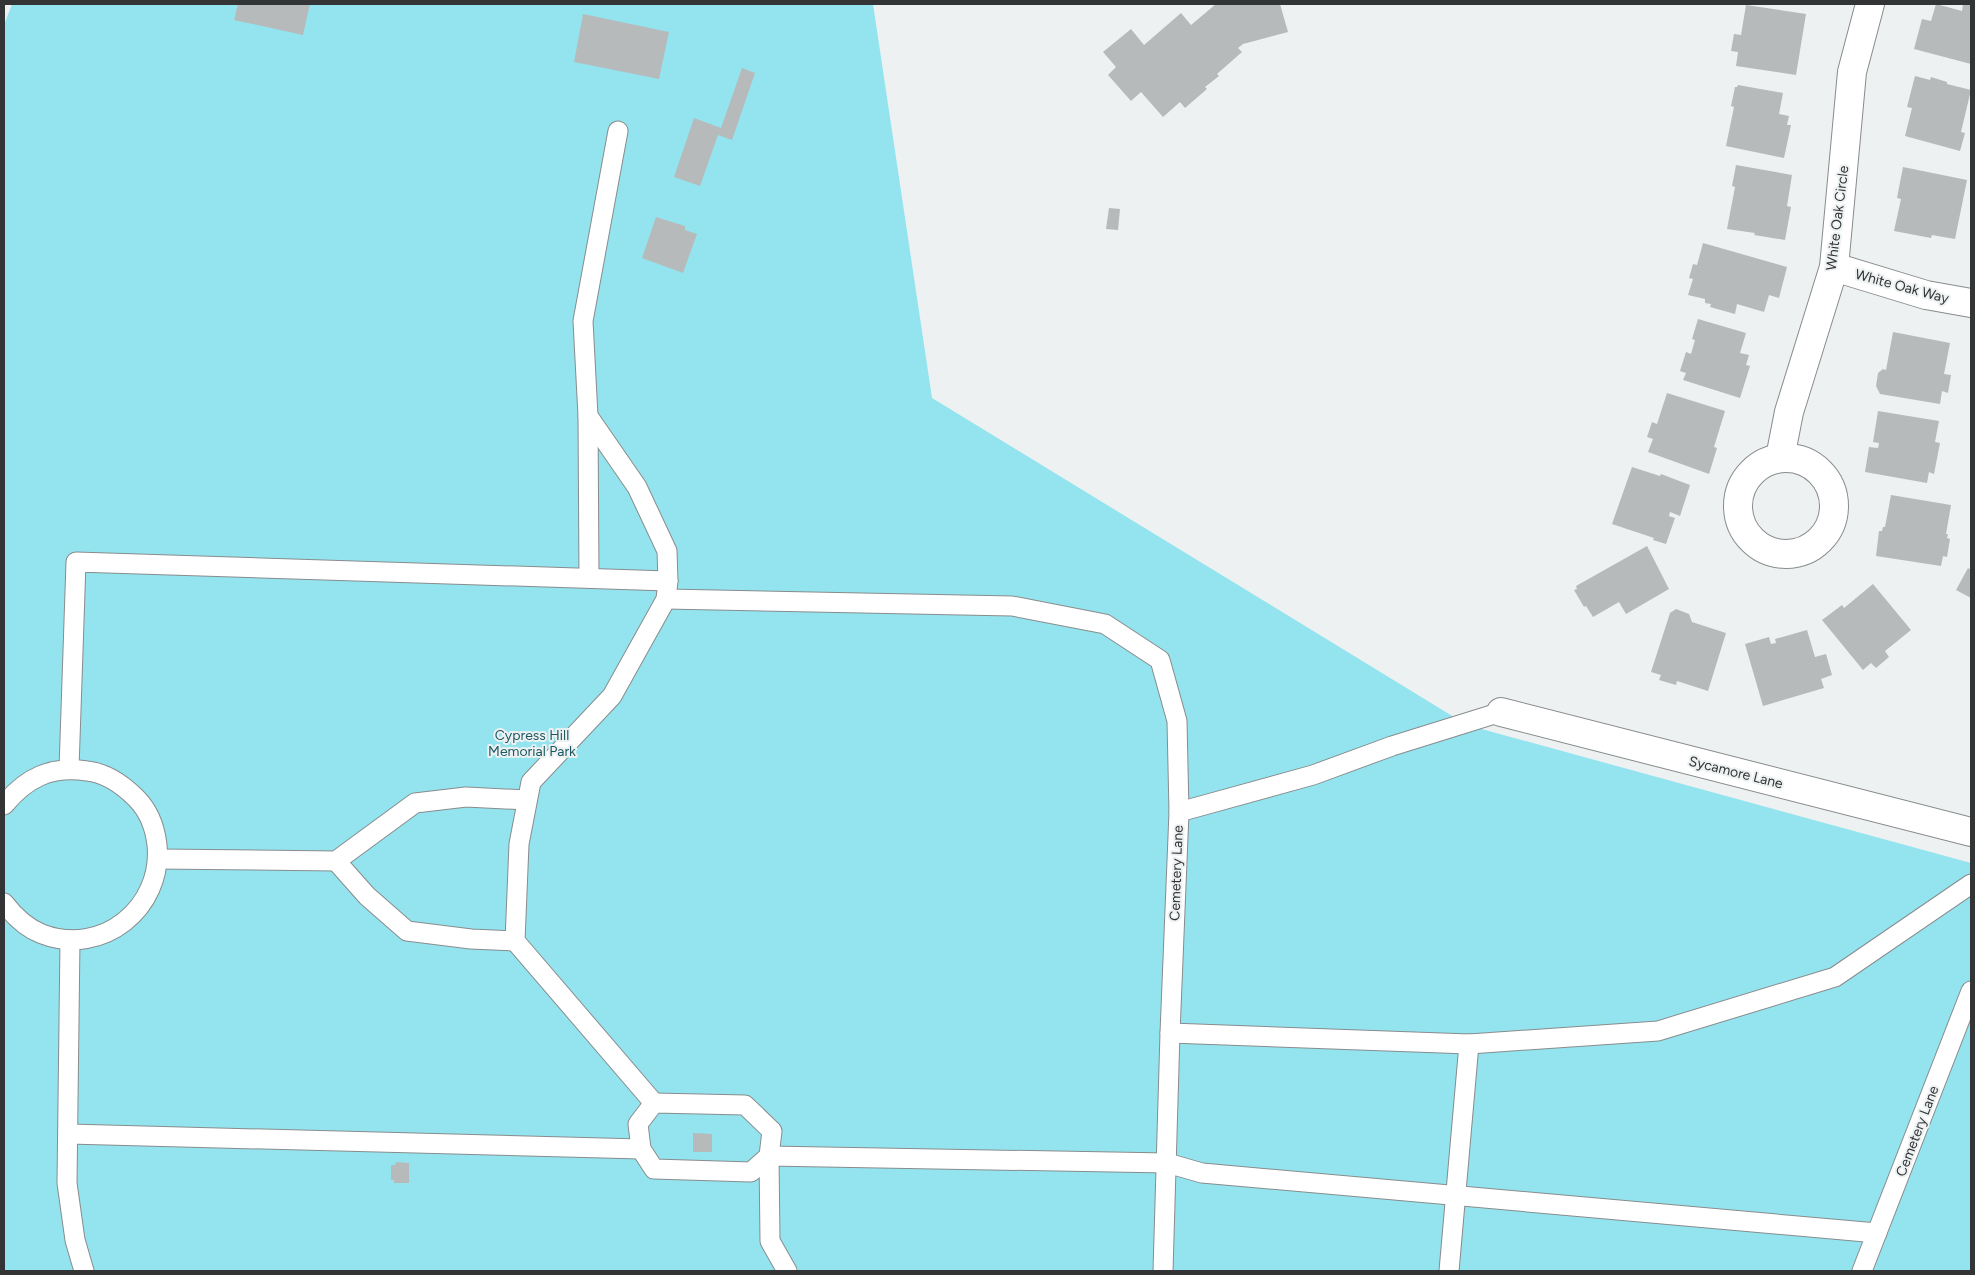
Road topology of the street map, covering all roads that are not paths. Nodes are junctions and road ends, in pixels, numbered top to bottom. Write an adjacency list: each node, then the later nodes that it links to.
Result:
1 (1870, 4): 3 (street, White Oak Circle)
2 (618, 130): 5 (lane)
3 (1834, 267): 4 (street, White Oak Way); 6 (street, White Oak Circle)
4 (1971, 303)
5 (588, 416): 7 (lane); 8 (lane)
6 (1780, 458)
7 (589, 578): 8 (lane); 10 (lane)
8 (667, 590): 11 (lane); 13 (lane)
9 (1501, 712): 13 (lane, Cemetery Lane); 14 (street, Sycamore Lane)
10 (69, 768): 12 (lane); 15 (lane)
11 (528, 800): 16 (lane); 20 (lane)
12 (4, 805)
13 (1179, 812): 22 (lane, Cemetery Lane)
14 (1971, 832)
15 (158, 859): 16 (lane); 19 (lane)
16 (336, 861): 20 (lane)
17 (1971, 884): 23 (lane)
18 (4, 903): 19 (lane)
19 (70, 940): 25 (lane)
20 (515, 940): 24 (lane)
21 (1971, 991): 30 (lane, Cemetery Lane)
22 (1170, 1033): 23 (lane); 28 (lane, Cemetery Lane)
23 (1469, 1044): 29 (lane)
24 (654, 1103): 26 (lane); 27 (lane)
25 (69, 1134): 26 (lane); 31 (lane)
26 (641, 1149): 27 (lane)
27 (768, 1156): 28 (lane); 32 (lane)
28 (1167, 1163): 29 (lane); 33 (lane, Cemetery Lane)
29 (1456, 1196): 30 (lane); 34 (lane)
30 (1877, 1233): 35 (lane, Cemetery Lane)
31 (84, 1271)
32 (786, 1271)
33 (1164, 1271)
34 (1449, 1271)
35 (1862, 1271)

